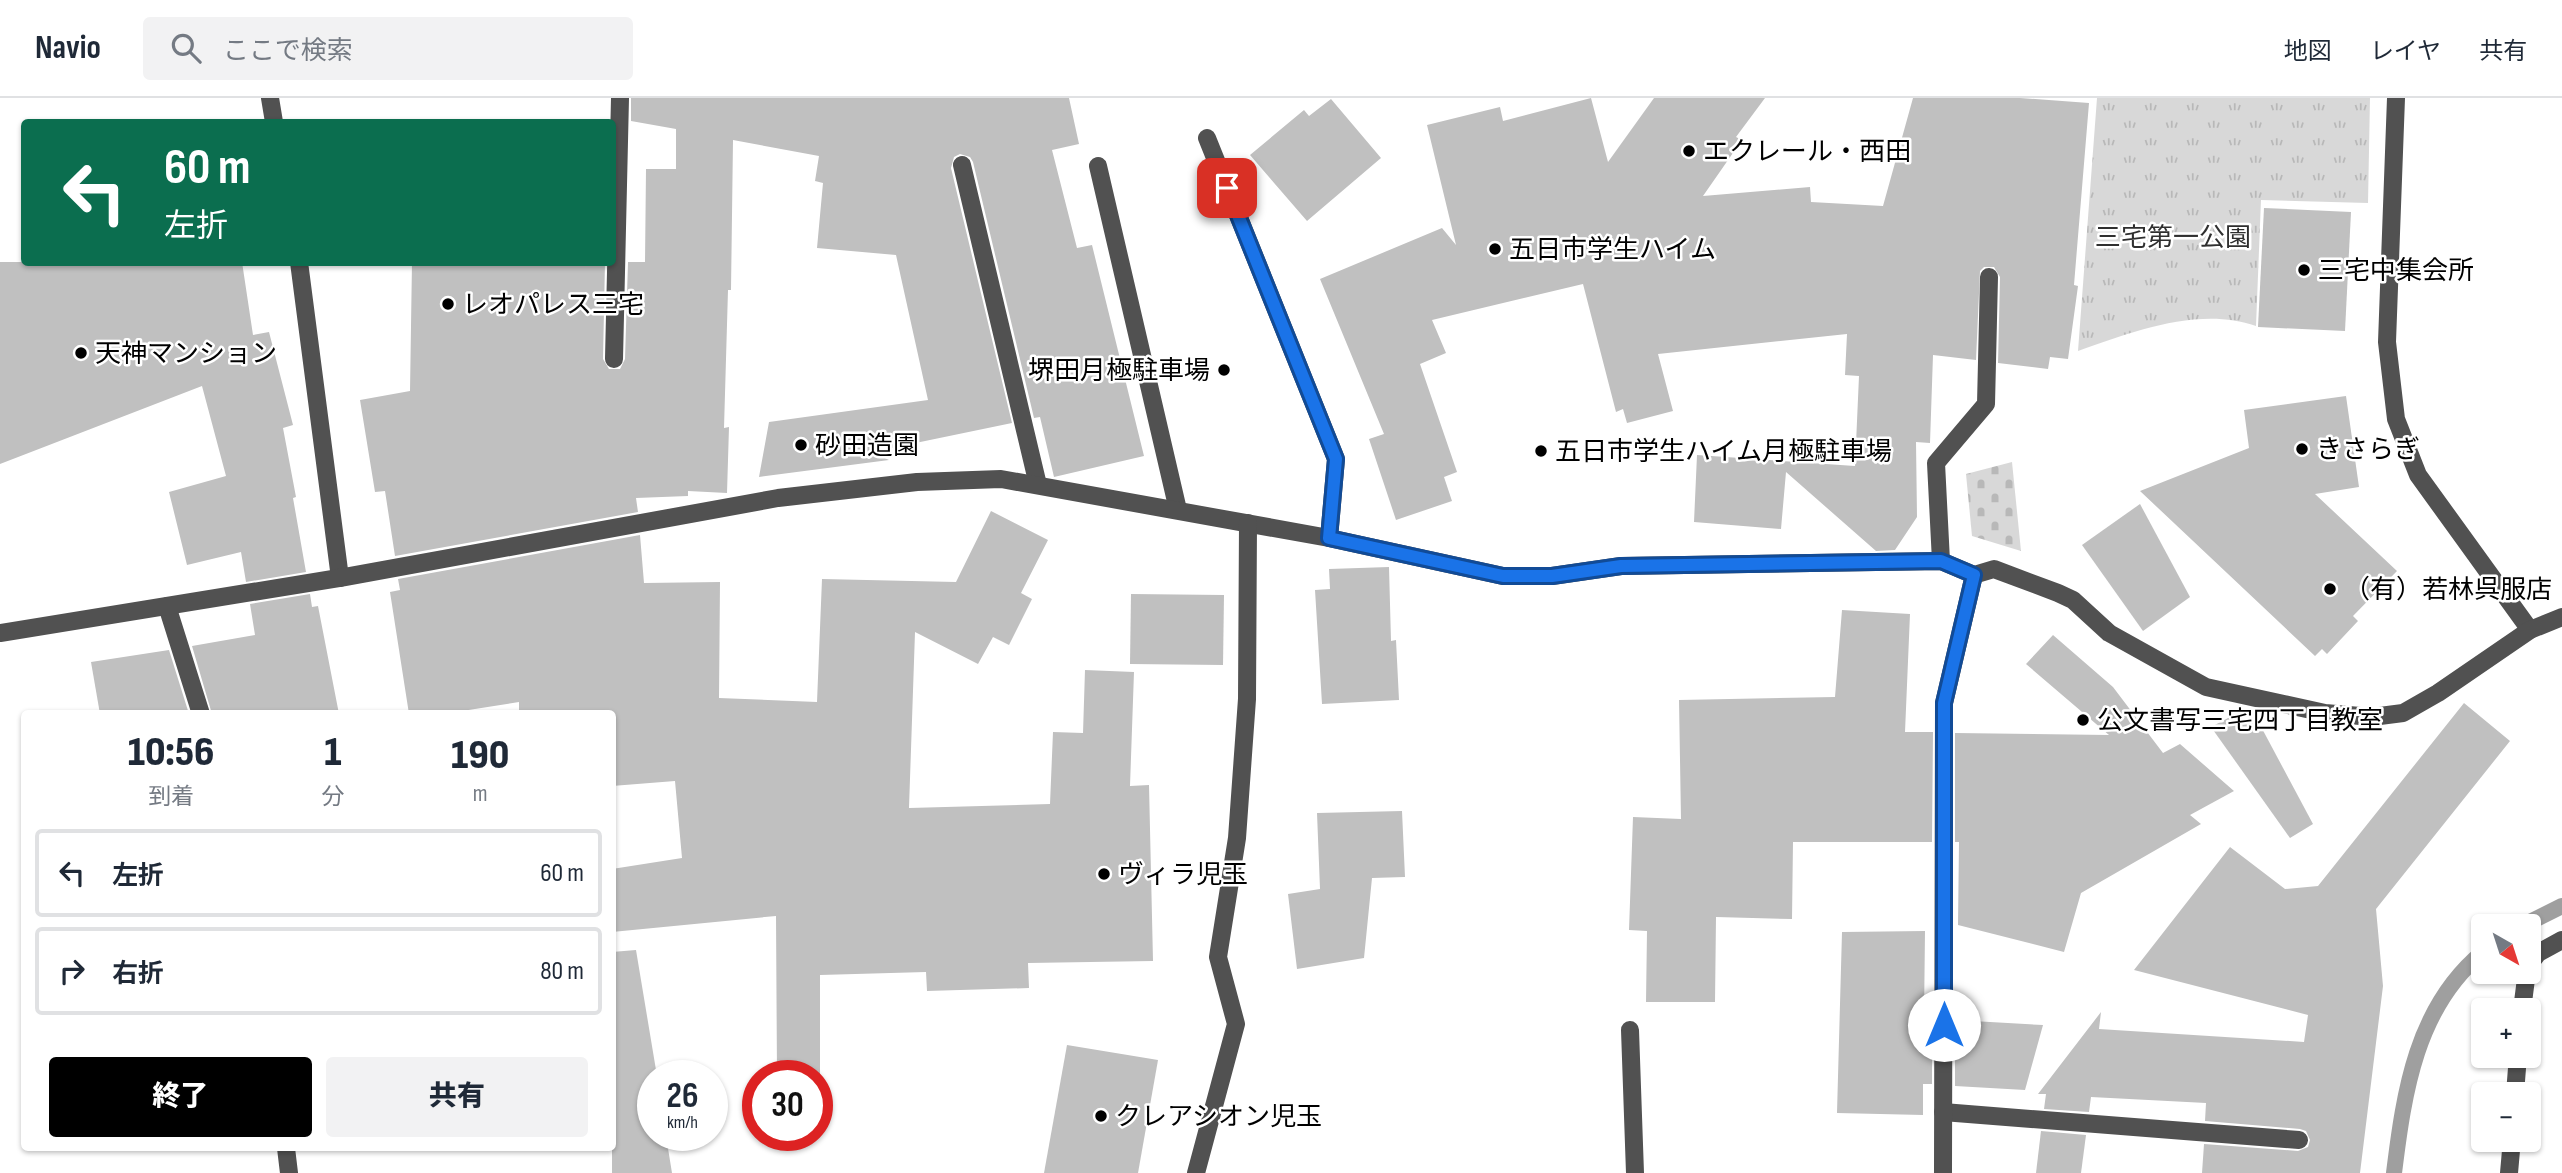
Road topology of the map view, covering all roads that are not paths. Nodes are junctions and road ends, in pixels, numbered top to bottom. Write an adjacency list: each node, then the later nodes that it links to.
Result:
1 (270, 98): 4 (street)
2 (620, 98): 10 (street)
3 (2396, 98): 20 (street)
4 (274, 119)
5 (1207, 138): 14 (street)
6 (962, 165): 11 (street)
7 (1098, 166): 12 (street)
8 (300, 266): 17 (street)
9 (1989, 277): 15 (street)
10 (614, 359)
11 (1038, 485): 12 (street); 17 (street)
12 (1178, 510): 13 (street)
13 (1248, 523): 14 (street); 31 (street)
14 (1329, 538): 15 (street)
15 (1941, 561): 16 (street)
16 (1974, 575): 20 (street); 26 (street)
17 (340, 578): 18 (street)
18 (167, 606): 21 (street); 22 (street)
19 (2562, 617): 20 (street)
20 (2530, 630)
21 (0, 633)
22 (200, 710)
23 (2562, 940): 24 (street)
24 (2541, 951)
25 (1630, 1030): 32 (street)
26 (1943, 1112): 27 (street); 33 (street)
27 (2299, 1140)
28 (286, 1151): 30 (street)
29 (2511, 1152): 34 (street)
30 (289, 1173)
31 (1196, 1173)
32 (1635, 1173)
33 (1943, 1173)
34 (2509, 1173)

